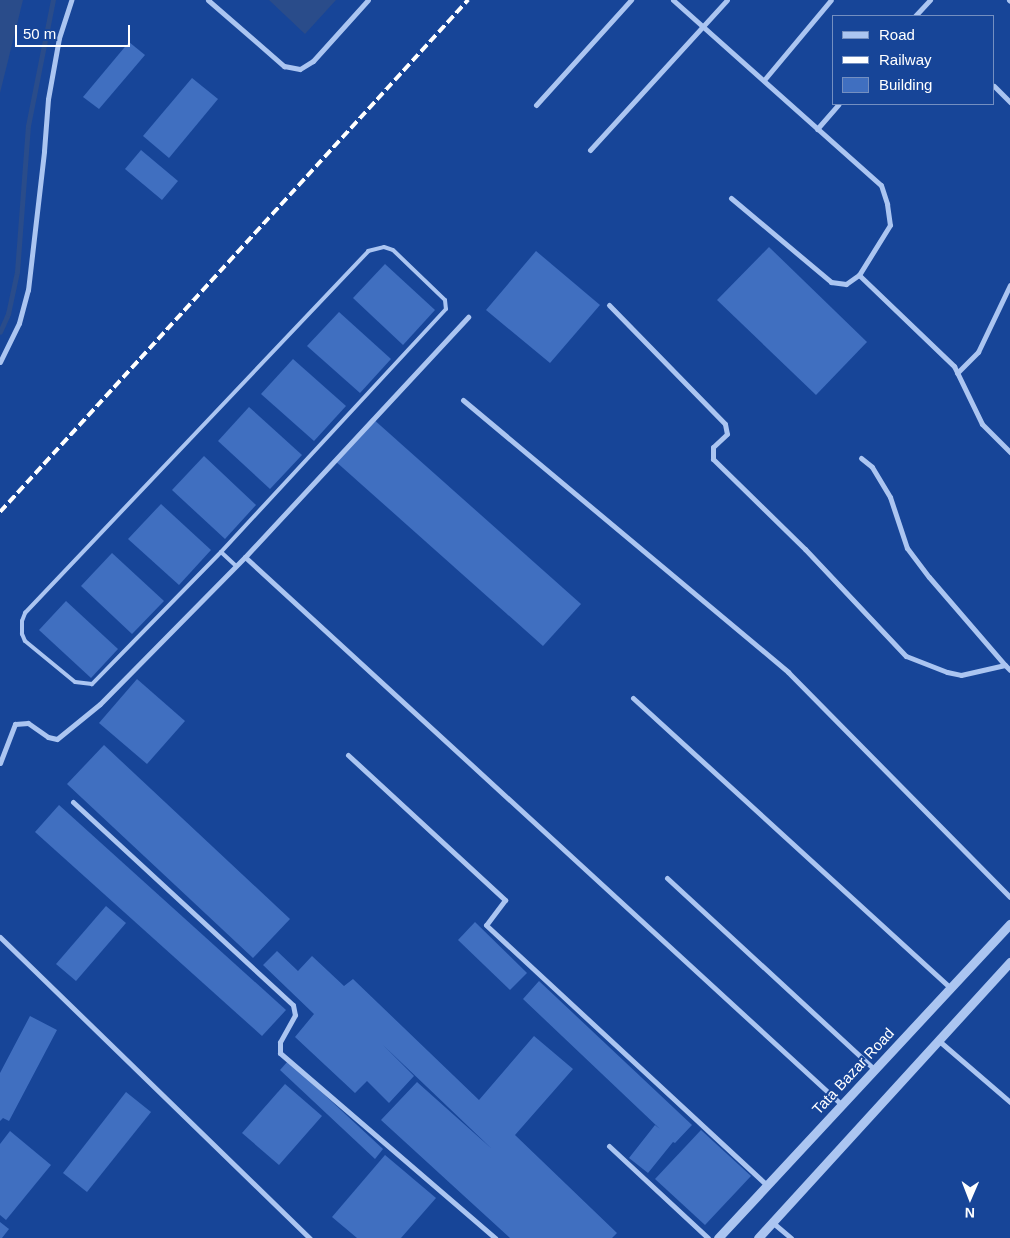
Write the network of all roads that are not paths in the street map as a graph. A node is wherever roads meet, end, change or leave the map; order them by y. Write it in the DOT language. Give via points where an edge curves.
graph roads {
  1 [pos="70,0"];
  2 [pos="208,0"];
  3 [pos="368,0"];
  4 [pos="631,0"];
  5 [pos="673,0"];
  6 [pos="727,0"];
  7 [pos="831,0"];
  8 [pos="930,0"];
  9 [pos="919,15"];
  10 [pos="703,27"];
  11 [pos="764,80"];
  12 [pos="995,87"];
  13 [pos="1010,102"];
  14 [pos="536,105"];
  15 [pos="838,105"];
  16 [pos="817,129"];
  17 [pos="590,150"];
  18 [pos="731,198"];
  19 [pos="859,275"];
  20 [pos="1010,285"];
  21 [pos="609,305"];
  22 [pos="468,318"];
  23 [pos="0,362"];
  24 [pos="957,373"];
  25 [pos="463,400"];
  26 [pos="1010,452"];
  27 [pos="861,458"];
  28 [pos="220,552"];
  29 [pos="246,557"];
  30 [pos="236,566"];
  31 [pos="1005,666"];
  32 [pos="1010,670"];
  33 [pos="633,698"];
  34 [pos="348,754"];
  35 [pos="0,763"];
  36 [pos="73,802"];
  37 [pos="667,878"];
  38 [pos="1010,897"];
  39 [pos="1010,924"];
  40 [pos="0,937"];
  41 [pos="1010,962"];
  42 [pos="949,987"];
  43 [pos="938,1040"];
  44 [pos="874,1069"];
  45 [pos="1010,1102"];
  46 [pos="842,1105"];
  47 [pos="609,1146"];
  48 [pos="766,1184"];
  49 [pos="772,1222"];
  50 [pos="310,1238"];
  51 [pos="495,1238"];
  52 [pos="708,1238"];
  53 [pos="718,1238"];
  54 [pos="758,1238"];
  55 [pos="791,1238"];
  1 -- 23 [label="street" via="48,99 28,290 19,323"];
  2 -- 3 [label="street" via="284,66 300,69 313,61"];
  4 -- 14 [label="street"];
  5 -- 10 [label="street"];
  6 -- 10 [label="street"];
  7 -- 11 [label="street"];
  8 -- 9 [label="street"];
  10 -- 11 [label="street"];
  10 -- 17 [label="street"];
  11 -- 16 [label="street"];
  12 -- 13 [label="street"];
  15 -- 16 [label="street"];
  16 -- 19 [label="street" via="881,185 888,204 890,225"];
  18 -- 19 [label="street" via="831,282 846,284"];
  19 -- 24 [label="street" via="954,366"];
  20 -- 24 [label="street" via="978,352"];
  21 -- 31 [label="street" via="725,424 727,434 713,447 713,459 906,656 961,676"];
  22 -- 29 [label="street"];
  24 -- 26 [label="street" via="982,424"];
  25 -- 38 [label="street" via="788,672"];
  27 -- 31 [label="street" via="872,467 890,497 907,548"];
  28 -- 28 [label="lane" via="446,309 445,300 392,250 384,247 368,251 25,613 22,622 25,641 75,682 92,684"];
  28 -- 30 [label="lane"];
  29 -- 30 [label="street"];
  29 -- 46 [label="street"];
  30 -- 35 [label="street" via="81,721 57,739 48,737 28,723 15,724"];
  31 -- 32 [label="street"];
  33 -- 42 [label="street"];
  34 -- 48 [label="street" via="505,900 486,925"];
  36 -- 51 [label="street" via="293,1005 295,1015 280,1042 280,1053"];
  37 -- 44 [label="street"];
  39 -- 42 [label="street, Tata Bazar Road"];
  40 -- 50 [label="street"];
  41 -- 43 [label="street"];
  42 -- 44 [label="street, Tata Bazar Road"];
  43 -- 45 [label="street"];
  43 -- 49 [label="street"];
  44 -- 46 [label="street, Tata Bazar Road"];
  46 -- 48 [label="street, Tata Bazar Road"];
  47 -- 52 [label="street"];
  48 -- 53 [label="street, Tata Bazar Road"];
  49 -- 54 [label="street"];
  49 -- 55 [label="street"];
}
